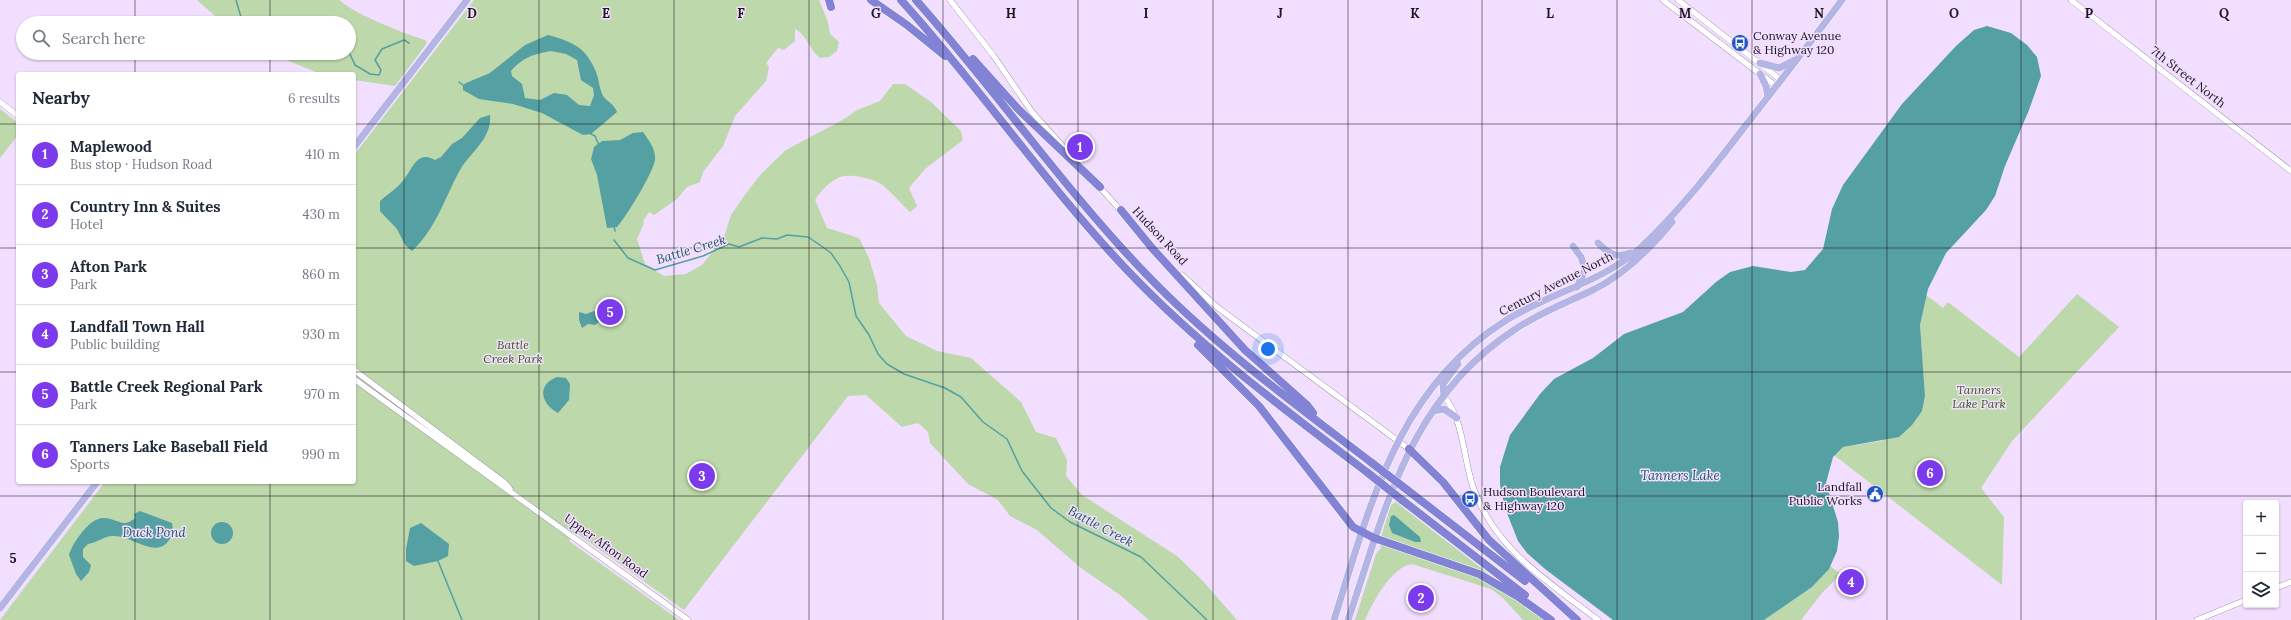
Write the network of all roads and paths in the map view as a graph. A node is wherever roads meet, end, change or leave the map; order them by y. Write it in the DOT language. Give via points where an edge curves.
graph roads {
  1 [pos="467,0"];
  2 [pos="871,0"];
  3 [pos="901,0"];
  4 [pos="916,0"];
  5 [pos="950,0"];
  6 [pos="1663,0"];
  7 [pos="1678,0"];
  8 [pos="1842,0"];
  9 [pos="2071,0"];
  10 [pos="927,12"];
  11 [pos="1798,58"];
  12 [pos="955,63"];
  13 [pos="1760,63"];
  14 [pos="1760,74"];
  15 [pos="1782,80"];
  16 [pos="1776,86"];
  17 [pos="1768,97"];
  18 [pos="0,102"];
  19 [pos="16,114"];
  20 [pos="356,144"];
  21 [pos="2291,171"];
  22 [pos="1100,187"];
  23 [pos="1685,202"];
  24 [pos="1121,210"];
  25 [pos="1598,243"];
  26 [pos="1572,246"];
  27 [pos="1639,248"];
  28 [pos="1577,287"];
  29 [pos="1183,324"];
  30 [pos="1477,341"];
  31 [pos="356,371"];
  32 [pos="356,380"];
  33 [pos="1444,396"];
  34 [pos="1433,411"];
  35 [pos="1457,418"];
  36 [pos="1321,424"];
  37 [pos="1398,441"];
  38 [pos="1409,449"];
  39 [pos="95,484"];
  40 [pos="511,491"];
  41 [pos="1361,532"];
  42 [pos="1374,538"];
  43 [pos="2291,582"];
  44 [pos="2279,587"];
  45 [pos="2243,601"];
  46 [pos="0,608"];
  47 [pos="688,620"];
  48 [pos="1334,620"];
  49 [pos="1348,620"];
  50 [pos="1551,620"];
  51 [pos="1557,620"];
  52 [pos="1577,620"];
  53 [pos="1598,620"];
  54 [pos="2197,620"];
  1 -- 20 [label="main road"];
  2 -- 12 [label="highway"];
  3 -- 12 [label="highway"];
  4 -- 10 [label="highway"];
  5 -- 22 [label="street, Hudson Road" via="993,55 1032,112"];
  6 -- 14 [label="street"];
  7 -- 13 [label="street"];
  8 -- 11 [label="main road, Century Avenue North"];
  9 -- 21 [label="street, 7th Street North"];
  10 -- 22 [label="highway" via="1015,105"];
  10 -- 36 [label="highway" via="1081,201 1146,274 1213,337"];
  11 -- 13 [label="main road" via="1779,68"];
  11 -- 15 [label="main road, Century Avenue North"];
  12 -- 29 [label="highway" via="1088,227 1128,271"];
  13 -- 15 [label="street"];
  14 -- 16 [label="street"];
  14 -- 17 [label="main road"];
  15 -- 16 [label="main road, Century Avenue North"];
  16 -- 17 [label="main road, Century Avenue North"];
  17 -- 23 [label="main road, Century Avenue North"];
  18 -- 19 [label="street"];
  22 -- 24 [label="street, Hudson Road"];
  23 -- 27 [label="main road, Century Avenue North"];
  23 -- 33 [label="main road, Century Avenue North" via="1680,212 1651,247 1636,261 1595,289 1550,309 1513,330 1480,356"];
  24 -- 36 [label="highway" via="1245,350 1307,405"];
  24 -- 37 [label="street, Hudson Road" via="1166,260 1217,307"];
  25 -- 27 [label="main road" via="1606,251 1617,256 1629,254"];
  26 -- 28 [label="main road" via="1581,258 1585,270"];
  27 -- 28 [label="main road, Century Avenue North" via="1622,264"];
  28 -- 30 [label="main road, Century Avenue North" via="1520,313"];
  29 -- 41 [label="highway" via="1196,343 1259,406 1346,520"];
  29 -- 51 [label="highway, bridge" via="1245,378"];
  30 -- 33 [label="main road" via="1443,384"];
  30 -- 37 [label="main road, Century Avenue North" via="1441,377"];
  31 -- 40 [label="street, Upper Afton Road" via="500,479"];
  32 -- 40 [label="street, Upper Afton Road"];
  33 -- 34 [label="main road, Century Avenue North"];
  33 -- 35 [label="street"];
  34 -- 35 [label="main road" via="1444,409"];
  34 -- 38 [label="main road, Century Avenue North"];
  35 -- 53 [label="street" via="1472,484 1496,533 1520,560"];
  36 -- 52 [label="highway, bridge"];
  37 -- 38 [label="street, Hudson Road"];
  37 -- 41 [label="main road, Century Avenue North" via="1381,476"];
  38 -- 42 [label="main road, Century Avenue North"];
  38 -- 52 [label="highway" via="1443,482 1489,540"];
  39 -- 46 [label="main road"];
  40 -- 47 [label="street, Upper Afton Road"];
  41 -- 42 [label="highway"];
  41 -- 48 [label="main road, Century Avenue North"];
  42 -- 49 [label="main road, Century Avenue North"];
  42 -- 50 [label="highway" via="1480,574"];
  43 -- 44 [label="street"];
  45 -- 54 [label="street"];
}
